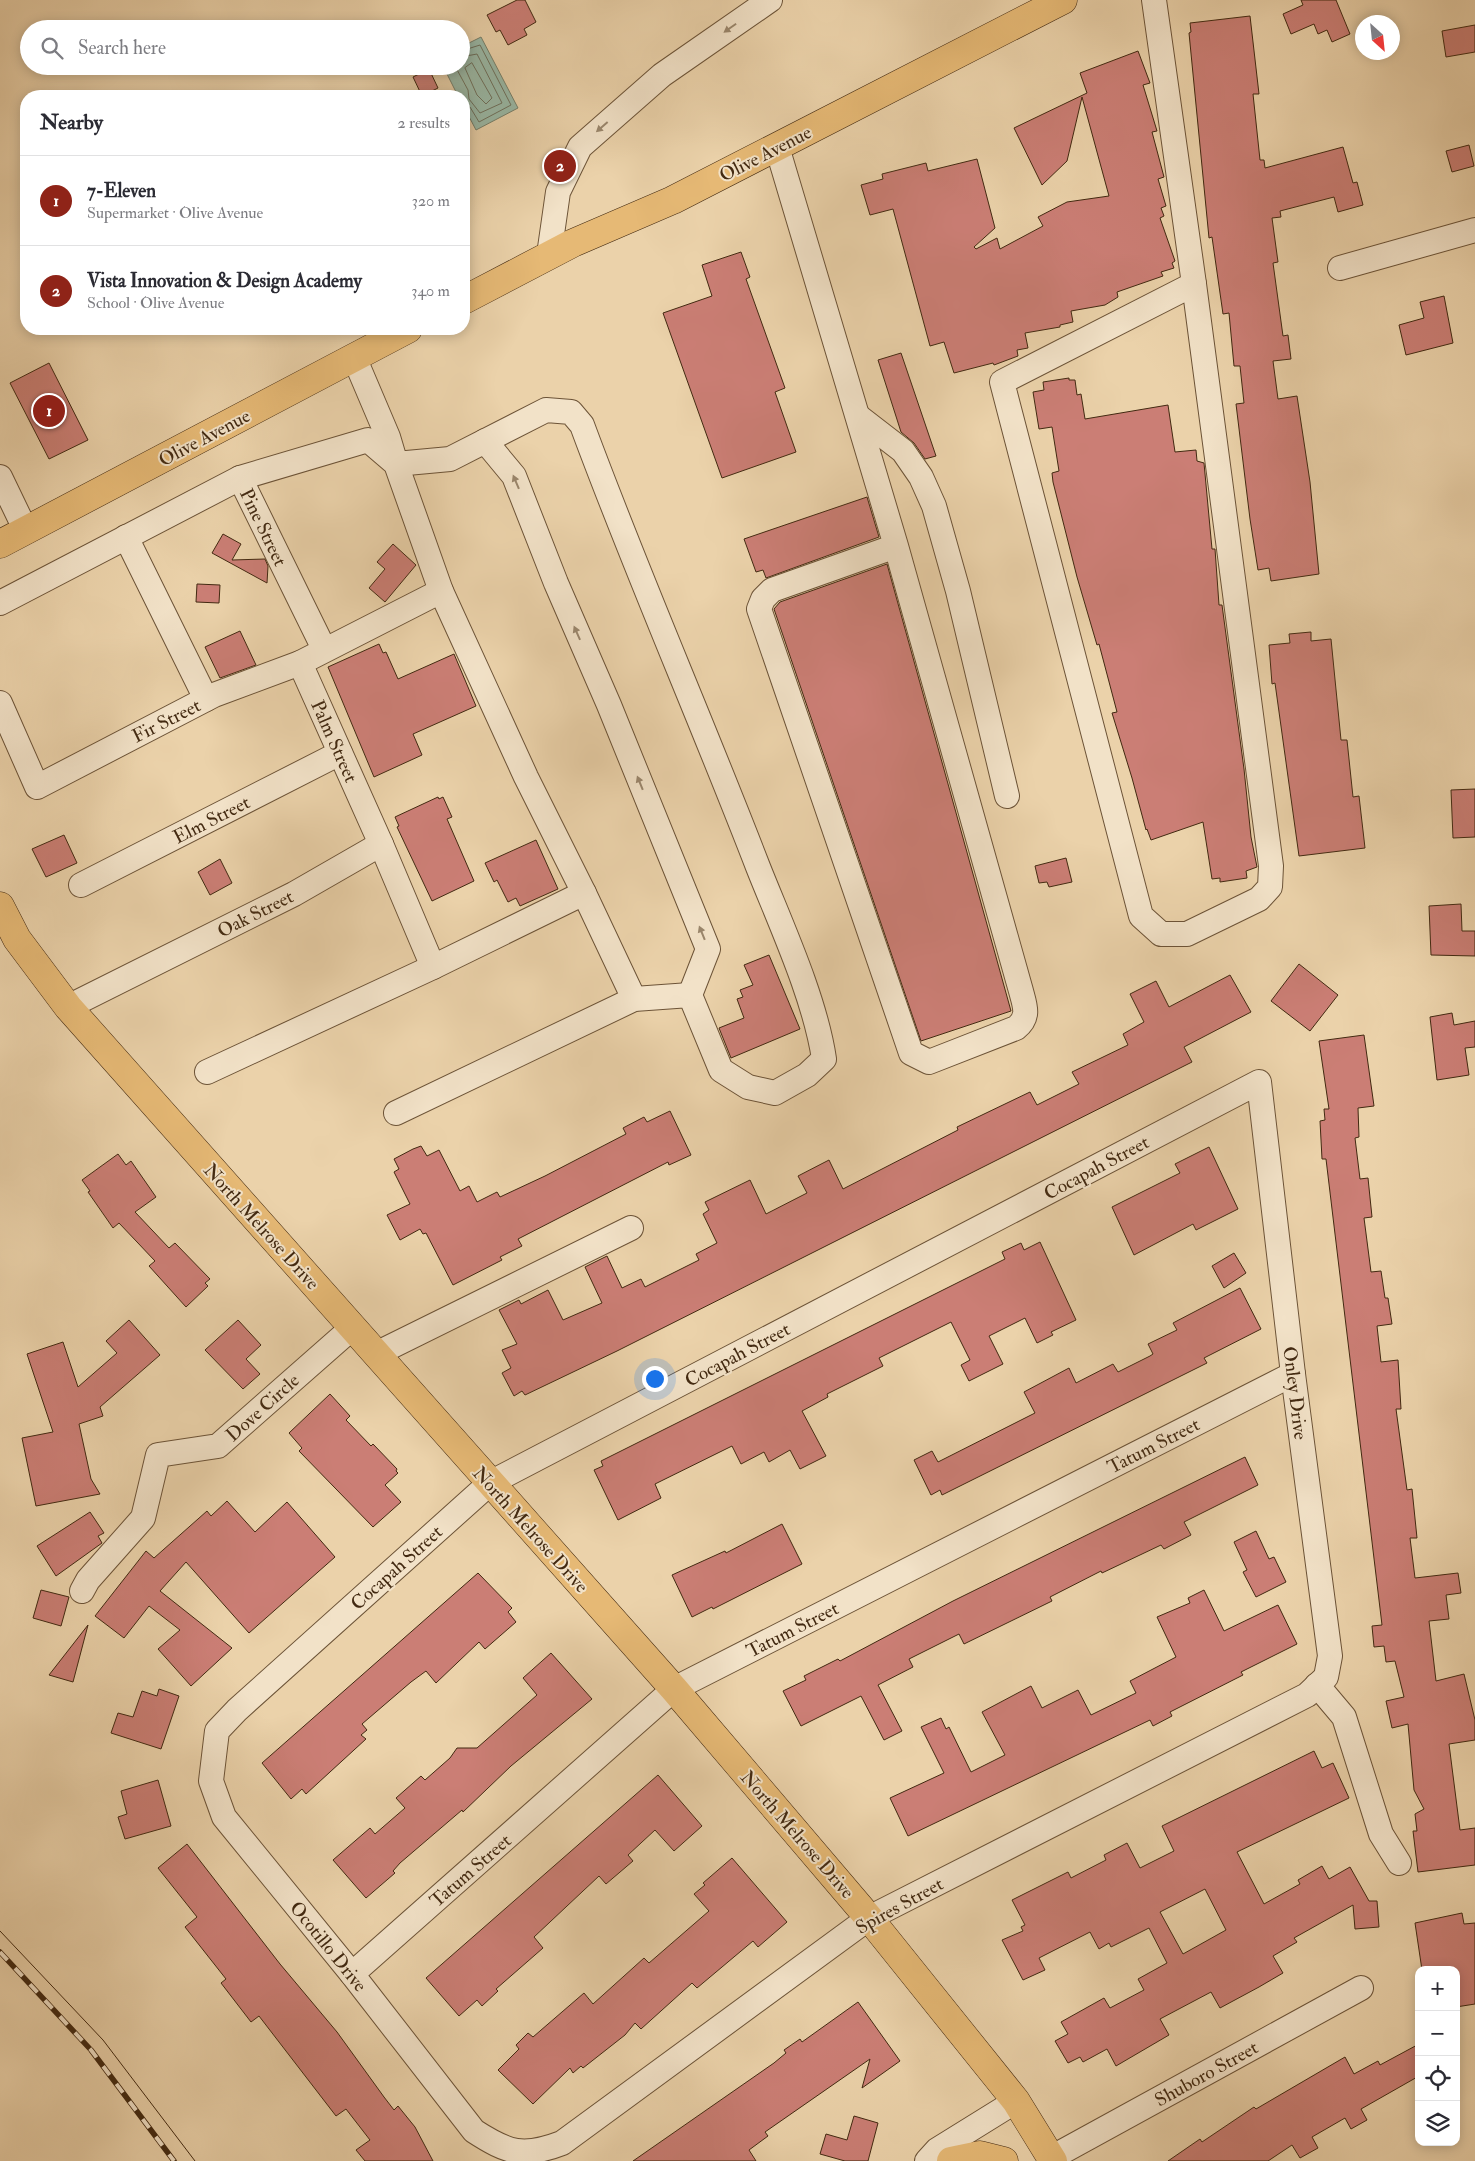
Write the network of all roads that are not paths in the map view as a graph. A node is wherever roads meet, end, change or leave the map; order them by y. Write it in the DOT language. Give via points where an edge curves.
graph roads {
  1 [pos="770,0"];
  2 [pos="1063,0"];
  3 [pos="1154,0"];
  4 [pos="777,147"];
  5 [pos="1475,230"];
  6 [pos="548,255"];
  7 [pos="1340,268"];
  8 [pos="1194,284"];
  9 [pos="470,297"];
  10 [pos="396,335"];
  11 [pos="354,357"];
  12 [pos="859,417"];
  13 [pos="485,441"];
  14 [pos="396,464"];
  15 [pos="0,477"];
  16 [pos="240,478"];
  17 [pos="26,531"];
  18 [pos="126,537"];
  19 [pos="0,544"];
  20 [pos="896,546"];
  21 [pos="441,591"];
  22 [pos="0,603"];
  23 [pos="324,649"];
  24 [pos="300,663"];
  25 [pos="206,699"];
  26 [pos="0,703"];
  27 [pos="340,753"];
  28 [pos="1007,796"];
  29 [pos="381,844"];
  30 [pos="81,885"];
  31 [pos="584,893"];
  32 [pos="0,906"];
  33 [pos="433,967"];
  34 [pos="690,994"];
  35 [pos="634,999"];
  36 [pos="68,1007"];
  37 [pos="207,1072"];
  38 [pos="1259,1082"];
  39 [pos="396,1112"];
  40 [pos="631,1228"];
  41 [pos="352,1328"];
  42 [pos="376,1354"];
  43 [pos="1293,1374"];
  44 [pos="490,1483"];
  45 [pos="82,1590"];
  46 [pos="674,1689"];
  47 [pos="1312,1690"];
  48 [pos="237,1710"];
  49 [pos="1399,1863"];
  50 [pos="869,1918"];
  51 [pos="352,1974"];
  52 [pos="1361,1988"];
  53 [pos="1016,2101"];
  54 [pos="517,2156"];
  55 [pos="1052,2160"];
  56 [pos="927,2161"];
  57 [pos="951,2161"];
  58 [pos="1004,2161"];
  1 -- 6 [label="street, one-way" via="662,75 580,147 558,192"];
  2 -- 4 [label="main road, Olive Avenue"];
  3 -- 8 [label="street"];
  4 -- 6 [label="main road, Olive Avenue" via="673,200"];
  4 -- 12 [label="street"];
  5 -- 7 [label="street"];
  6 -- 9 [label="main road, Olive Avenue"];
  8 -- 8 [label="street" via="1271,866 1270,887 1259,899 1187,934 1161,934 1141,916 1002,382"];
  10 -- 11 [label="main road, Olive Avenue"];
  11 -- 14 [label="street"];
  11 -- 17 [label="main road, Olive Avenue"];
  12 -- 20 [label="street"];
  12 -- 28 [label="street" via="903,452 921,477 934,506 958,591"];
  13 -- 14 [label="street" via="450,459"];
  34 -- 13 [label="street, one-way" via="708,949 514,476"];
  13 -- 34 [label="street" via="546,410 571,412 582,425 794,961 821,1035 824,1059 808,1075 775,1092 748,1087 721,1070"];
  14 -- 16 [label="street" via="368,440"];
  14 -- 21 [label="street"];
  15 -- 17 [label="street"];
  16 -- 18 [label="street, Pine Street"];
  16 -- 23 [label="street, Pine Street"];
  17 -- 19 [label="main road, Olive Avenue"];
  18 -- 22 [label="street, Pine Street"];
  18 -- 25 [label="street"];
  20 -- 20 [label="street" via="772,590 759,609 912,1054 929,1062 1016,1028 1023,1022 1026,1012"];
  21 -- 23 [label="street"];
  21 -- 31 [label="street" via="526,777"];
  23 -- 24 [label="street"];
  24 -- 25 [label="street, Fir Street"];
  24 -- 27 [label="street, Palm Street"];
  25 -- 26 [label="street, Fir Street" via="37,787"];
  27 -- 29 [label="street, Palm Street"];
  27 -- 30 [label="street, Elm Street"];
  29 -- 33 [label="street, Palm Street"];
  29 -- 36 [label="street, Oak Street" via="294,894"];
  31 -- 33 [label="street"];
  31 -- 35 [label="street"];
  32 -- 36 [label="main road, North Melrose Drive" via="18,939"];
  33 -- 37 [label="street"];
  34 -- 35 [label="street"];
  35 -- 39 [label="street"];
  36 -- 41 [label="main road, North Melrose Drive"];
  38 -- 43 [label="street, Onley Drive"];
  38 -- 44 [label="street, Cocapah Street"];
  40 -- 42 [label="street"];
  41 -- 42 [label="main road, North Melrose Drive"];
  41 -- 45 [label="street, Dove Circle" via="218,1446 158,1455 143,1518"];
  42 -- 44 [label="main road, North Melrose Drive"];
  43 -- 46 [label="street, Tatum Street"];
  43 -- 47 [label="street, Onley Drive" via="1330,1656 1326,1677"];
  44 -- 46 [label="main road, North Melrose Drive"];
  44 -- 48 [label="street, Cocapah Street"];
  46 -- 50 [label="main road, North Melrose Drive"];
  46 -- 51 [label="street, Tatum Street"];
  47 -- 49 [label="street" via="1344,1717 1381,1834"];
  47 -- 50 [label="street, Spires Street"];
  48 -- 51 [label="street, Ocotillo Drive" via="217,1731 211,1781 224,1817"];
  50 -- 53 [label="main road, North Melrose Drive"];
  50 -- 54 [label="street, Spires Street" via="562,2143"];
  51 -- 54 [label="street, Ocotillo Drive" via="474,2131"];
  52 -- 55 [label="street, Shuboro Street"];
  53 -- 55 [label="main road, North Melrose Drive"];
  53 -- 56 [label="street" via="937,2150"];
  57 -- 58 [label="main road" via="980,2155"];
}
